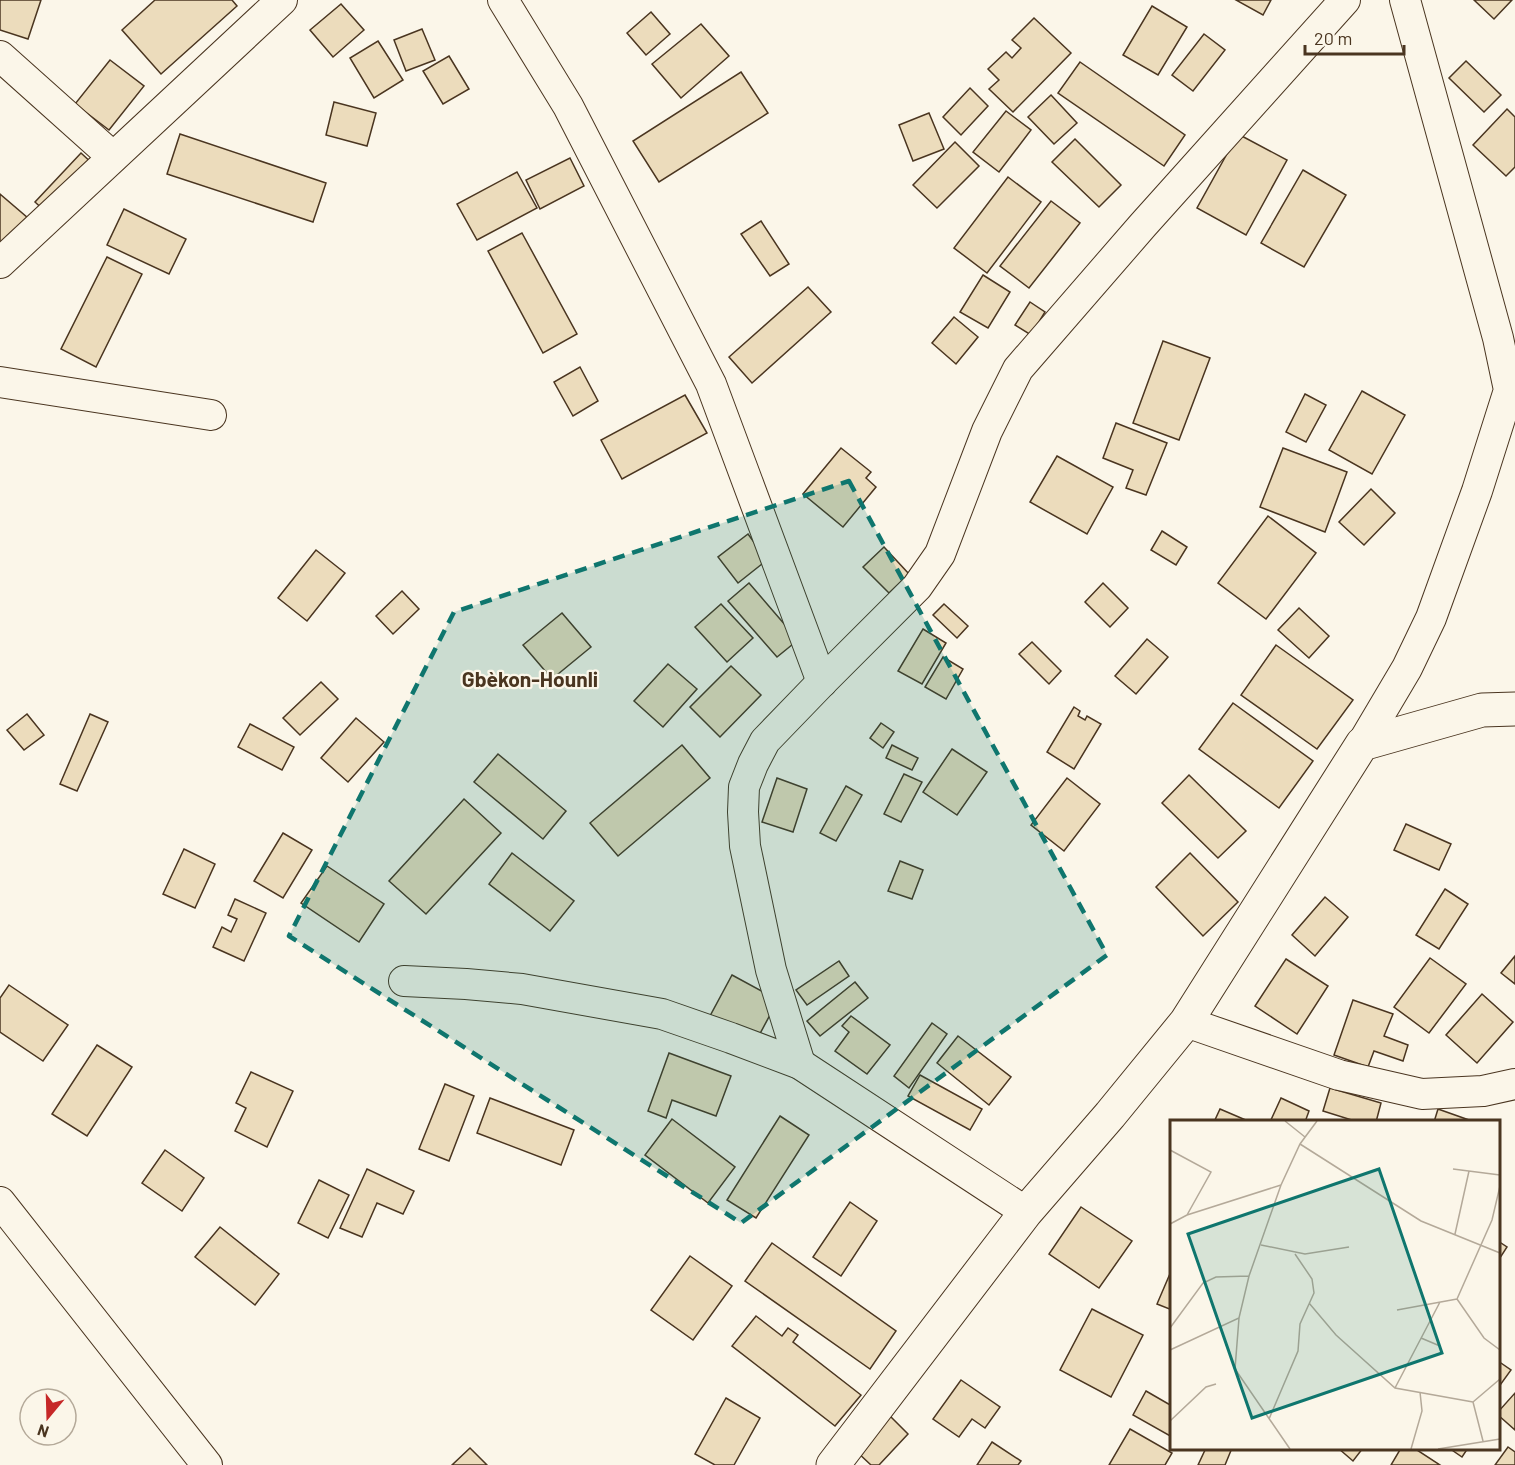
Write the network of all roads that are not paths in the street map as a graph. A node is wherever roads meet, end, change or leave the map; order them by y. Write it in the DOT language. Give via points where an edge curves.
graph roads {
  1 [pos="282,0"];
  2 [pos="503,0"];
  3 [pos="1345,0"];
  4 [pos="1405,0"];
  5 [pos="0,56"];
  6 [pos="113,157"];
  7 [pos="0,263"];
  8 [pos="0,382"];
  9 [pos="211,415"];
  10 [pos="822,682"];
  11 [pos="1515,709"];
  12 [pos="1362,744"];
  13 [pos="404,981"];
  14 [pos="1186,1022"];
  15 [pos="800,1064"];
  16 [pos="1515,1084"];
  17 [pos="0,1202"];
  18 [pos="1026,1212"];
  19 [pos="207,1465"];
  20 [pos="833,1465"];
  1 -- 6 [label="street"];
  2 -- 10 [label="street" via="568,106 711,384"];
  3 -- 10 [label="street" via="1018,369 987,431 940,554 917,587"];
  4 -- 12 [label="street" via="1509,390 1431,618"];
  5 -- 6 [label="street"];
  6 -- 7 [label="street"];
  8 -- 9 [label="street"];
  10 -- 15 [label="street" via="765,741 744,787 745,846 758,911 771,970"];
  11 -- 12 [label="street" via="1482,710"];
  12 -- 14 [label="street"];
  13 -- 15 [label="street" via="522,989 663,1014"];
  14 -- 16 [label="street" via="1339,1075 1422,1094 1483,1091"];
  14 -- 18 [label="street"];
  15 -- 18 [label="street"];
  17 -- 19 [label="street"];
  18 -- 20 [label="street"];
}
